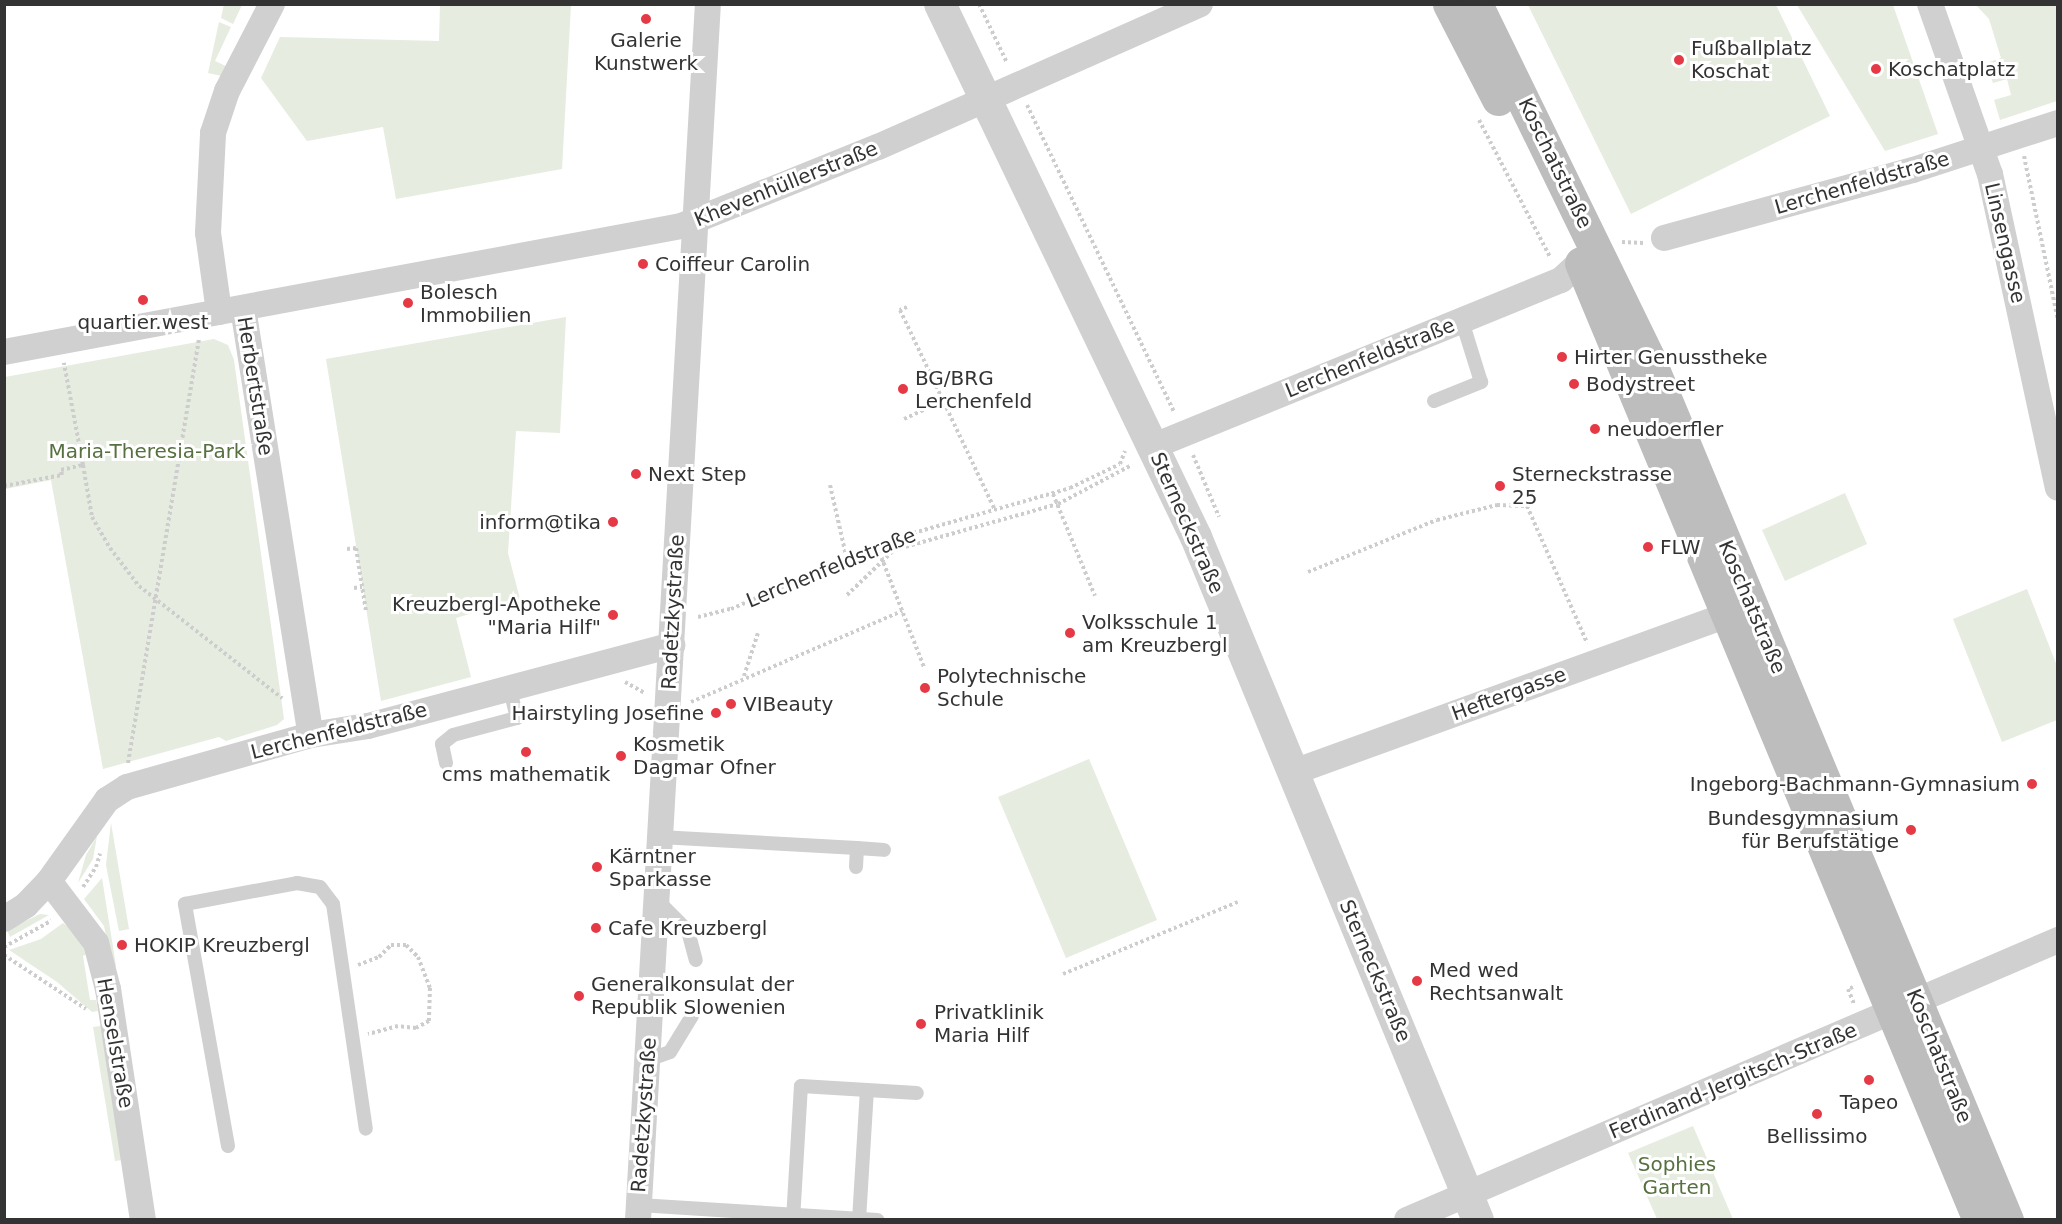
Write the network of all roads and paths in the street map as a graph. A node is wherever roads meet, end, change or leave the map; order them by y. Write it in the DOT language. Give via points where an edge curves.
graph roads {
  1 [pos="272,4"];
  2 [pos="708,4"];
  3 [pos="940,4"];
  4 [pos="979,4"];
  5 [pos="1200,4"];
  6 [pos="1449,4"];
  7 [pos="1476,4"];
  8 [pos="1930,4"];
  9 [pos="1017,85"];
  10 [pos="985,99"];
  11 [pos="1473,108"];
  12 [pos="2058,123"];
  13 [pos="2019,136"];
  14 [pos="1980,148"];
  15 [pos="696,222"];
  16 [pos="1664,238"];
  17 [pos="1565,269"];
  18 [pos="907,307"];
  19 [pos="231,310"];
  20 [pos="193,317"];
  21 [pos="2058,320"];
  22 [pos="1462,321"];
  23 [pos="60,342"];
  24 [pos="4,352"];
  25 [pos="943,400"];
  26 [pos="1434,400"];
  27 [pos="1174,413"];
  28 [pos="904,419"];
  29 [pos="1668,437"];
  30 [pos="1140,448"];
  31 [pos="83,465"];
  32 [pos="1126,469"];
  33 [pos="830,485"];
  34 [pos="4,486"];
  35 [pos="2058,488"];
  36 [pos="1053,494"];
  37 [pos="1058,504"];
  38 [pos="995,510"];
  39 [pos="877,546"];
  40 [pos="347,549"];
  41 [pos="882,559"];
  42 [pos="847,560"];
  43 [pos="1308,572"];
  44 [pos="362,587"];
  45 [pos="354,588"];
  46 [pos="847,595"];
  47 [pos="1095,596"];
  48 [pos="157,603"];
  49 [pos="366,611"];
  50 [pos="902,611"];
  51 [pos="1727,615"];
  52 [pos="698,617"];
  53 [pos="758,633"];
  54 [pos="672,645"];
  55 [pos="1595,663"];
  56 [pos="924,667"];
  57 [pos="743,677"];
  58 [pos="618,682"];
  59 [pos="509,687"];
  60 [pos="648,695"];
  61 [pos="691,702"];
  62 [pos="311,735"];
  63 [pos="446,763"];
  64 [pos="119,770"];
  65 [pos="1291,773"];
  66 [pos="660,837"];
  67 [pos="101,848"];
  68 [pos="857,848"];
  69 [pos="884,850"];
  70 [pos="856,867"];
  71 [pos="50,881"];
  72 [pos="657,900"];
  73 [pos="1238,902"];
  74 [pos="69,906"];
  75 [pos="4,919"];
  76 [pos="2058,940"];
  77 [pos="4,947"];
  78 [pos="4,955"];
  79 [pos="696,960"];
  80 [pos="341,970"];
  81 [pos="1063,974"];
  82 [pos="1904,1007"];
  83 [pos="88,1014"];
  84 [pos="692,1016"];
  85 [pos="353,1038"];
  86 [pos="648,1060"];
  87 [pos="867,1090"];
  88 [pos="917,1093"];
  89 [pos="366,1129"];
  90 [pos="228,1146"];
  91 [pos="1473,1207"];
  92 [pos="638,1212"];
  93 [pos="793,1217"];
  94 [pos="859,1219"];
  95 [pos="143,1220"];
  96 [pos="878,1220"];
  97 [pos="1407,1220"];
  98 [pos="1979,1220"];
  99 [pos="2007,1220"];
  1 -- 19 [label="street, Herbertstraße" via="227,91 213,133 208,233"];
  2 -- 15 [label="street, Radetzkystraße"];
  3 -- 10 [label="street, Sterneckstraße"];
  4 -- 9 [label="path"];
  5 -- 9 [label="street, Khevenhüllerstraße"];
  6 -- 17 [label="main road, Koschatstraße"];
  7 -- 29 [label="main road, Koschatstraße" via="1600,253"];
  8 -- 14 [label="street, Linsengasse"];
  9 -- 10 [label="street, Khevenhüllerstraße"];
  9 -- 27 [label="path"];
  10 -- 15 [label="street, Khevenhüllerstraße"];
  10 -- 30 [label="street, Sterneckstraße"];
  11 -- 17 [label="path"];
  12 -- 13 [label="street, Lerchenfeldstraße"];
  13 -- 14 [label="street, Lerchenfeldstraße"];
  13 -- 21 [label="path"];
  14 -- 16 [label="street, Lerchenfeldstraße"];
  14 -- 35 [label="street, Linsengasse" via="1992,185"];
  15 -- 19 [label="street, Khevenhüllerstraße"];
  15 -- 54 [label="street, Radetzkystraße"];
  17 -- 22 [label="street, Lerchenfeldstraße"];
  17 -- 29 [label="main road, Koschatstraße"];
  18 -- 25 [label="path" via="900,310"];
  19 -- 20 [label="street, Khevenhüllerstraße"];
  19 -- 62 [label="street, Herbertstraße"];
  20 -- 23 [label="street, Khevenhüllerstraße"];
  20 -- 48 [label="path" via="199,340"];
  22 -- 26 [label="lane" via="1481,382"];
  22 -- 30 [label="street, Lerchenfeldstraße"];
  23 -- 24 [label="street, Khevenhüllerstraße"];
  23 -- 31 [label="path"];
  25 -- 28 [label="path"];
  25 -- 38 [label="path"];
  29 -- 51 [label="main road, Koschatstraße"];
  29 -- 82 [label="main road, Koschatstraße"];
  30 -- 36 [label="path, Lerchenfeldstraße" via="1120,464"];
  30 -- 65 [label="street, Sterneckstraße" via="1196,537"];
  31 -- 34 [label="path" via="61,470 62,475"];
  31 -- 48 [label="path" via="92,517 110,548"];
  32 -- 37 [label="path, Lerchenfeldstraße"];
  33 -- 42 [label="path"];
  36 -- 37 [label="path"];
  36 -- 38 [label="path, Lerchenfeldstraße"];
  37 -- 41 [label="path, Lerchenfeldstraße" via="912,543"];
  37 -- 47 [label="path"];
  38 -- 39 [label="path, Lerchenfeldstraße"];
  39 -- 41 [label="path"];
  39 -- 42 [label="path, Lerchenfeldstraße"];
  40 -- 44 [label="path" via="356,548"];
  41 -- 46 [label="path, Lerchenfeldstraße"];
  41 -- 50 [label="path"];
  42 -- 52 [label="path, Lerchenfeldstraße" via="731,609"];
  43 -- 55 [label="path" via="1437,520 1497,505 1527,506"];
  44 -- 45 [label="path"];
  44 -- 49 [label="path"];
  48 -- 62 [label="path" via="290,704"];
  48 -- 64 [label="path" via="128,766"];
  50 -- 56 [label="path"];
  50 -- 57 [label="path"];
  51 -- 55 [label="street, Heftergasse"];
  51 -- 82 [label="main road, Koschatstraße"];
  53 -- 57 [label="path"];
  54 -- 59 [label="street, Lerchenfeldstraße"];
  54 -- 66 [label="street, Radetzkystraße"];
  55 -- 65 [label="street, Heftergasse"];
  57 -- 61 [label="path"];
  58 -- 60 [label="path"];
  59 -- 62 [label="street, Lerchenfeldstraße" via="368,726"];
  59 -- 63 [label="lane" via="517,718 453,735 442,744"];
  62 -- 71 [label="street, Lerchenfeldstraße" via="127,787 107,800"];
  65 -- 91 [label="street, Sterneckstraße"];
  66 -- 68 [label="lane"];
  66 -- 72 [label="street, Radetzkystraße"];
  67 -- 74 [label="path" via="96,867"];
  68 -- 69 [label="lane"];
  68 -- 70 [label="lane"];
  71 -- 74 [label="street, Henselstraße"];
  71 -- 75 [label="street, Lerchenfeldstraße" via="26,905"];
  72 -- 79 [label="lane" via="688,931"];
  72 -- 86 [label="street, Radetzkystraße"];
  73 -- 81 [label="path"];
  74 -- 77 [label="path" via="40,930"];
  74 -- 95 [label="street, Henselstraße" via="96,943 108,989"];
  76 -- 82 [label="street, Ferdinand-Jergitsch-Straße"];
  78 -- 83 [label="path" via="84,1005"];
  80 -- 85 [label="lane"];
  80 -- 85 [label="path" via="379,957 391,945 406,945 418,957 430,988 429,1022 416,1028 398,1026"];
  80 -- 90 [label="lane" via="333,904 320,887 297,883 185,904"];
  82 -- 91 [label="street, Ferdinand-Jergitsch-Straße"];
  82 -- 98 [label="main road, Koschatstraße"];
  82 -- 99 [label="main road, Koschatstraße"];
  84 -- 86 [label="lane" via="670,1052"];
  85 -- 89 [label="lane"];
  86 -- 92 [label="street, Radetzkystraße"];
  87 -- 88 [label="lane"];
  87 -- 93 [label="lane" via="801,1086"];
  87 -- 94 [label="lane"];
  91 -- 97 [label="street, Ferdinand-Jergitsch-Straße"];
  92 -- 93 [label="lane"];
  93 -- 94 [label="lane"];
  94 -- 96 [label="lane"];
}
